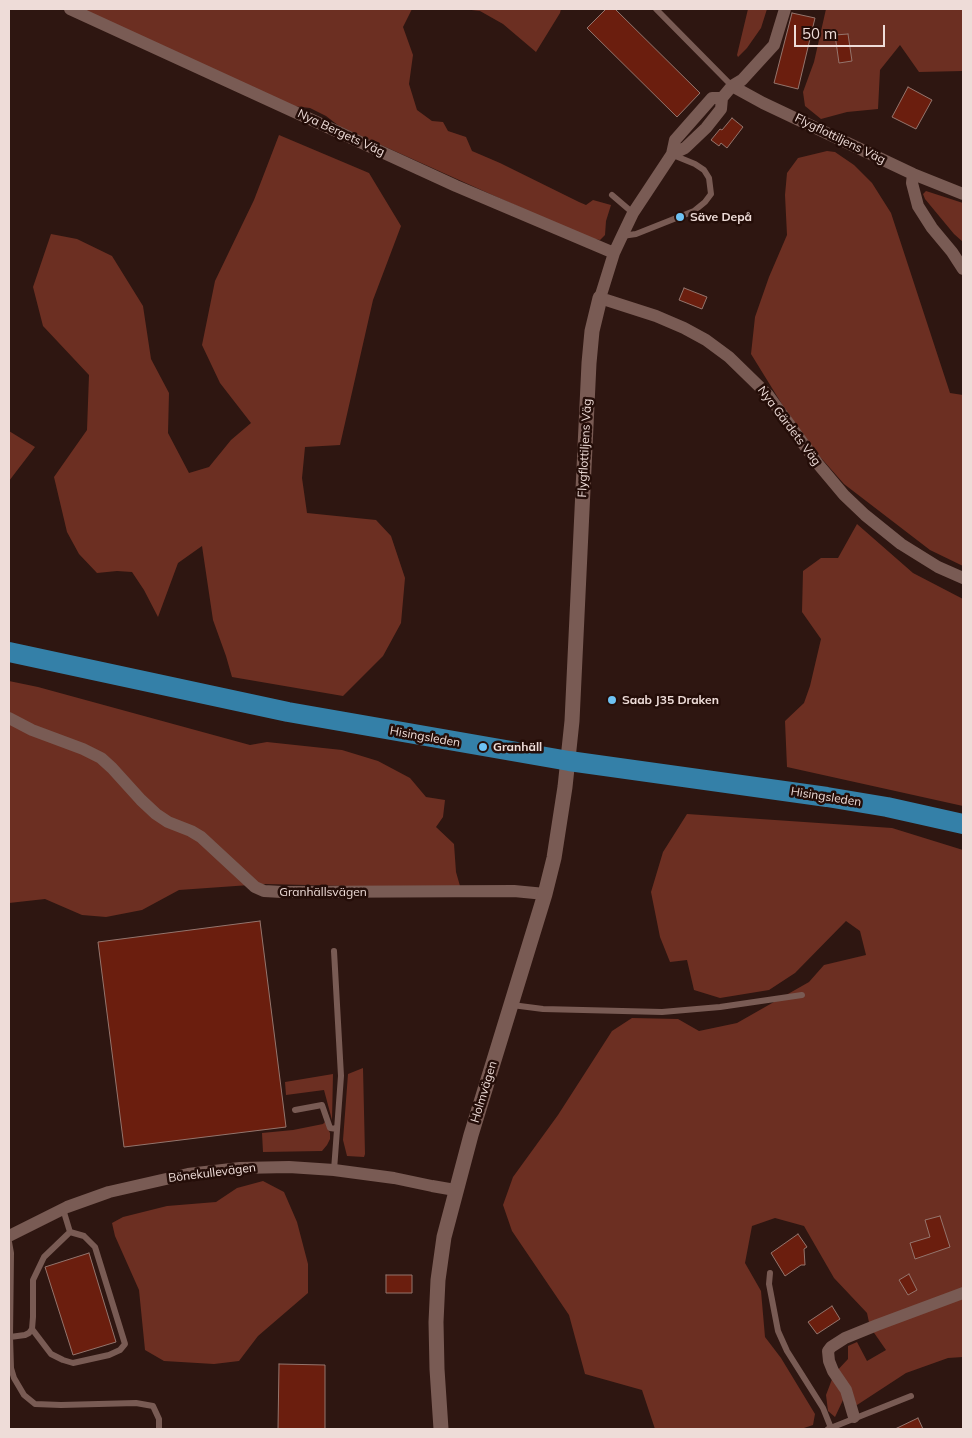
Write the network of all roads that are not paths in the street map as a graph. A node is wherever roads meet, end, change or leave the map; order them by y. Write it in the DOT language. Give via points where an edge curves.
graph roads {
  1 [pos="70,9"];
  2 [pos="656,9"];
  3 [pos="786,9"];
  4 [pos="732,86"];
  5 [pos="672,154"];
  6 [pos="913,174"];
  7 [pos="963,194"];
  8 [pos="612,195"];
  9 [pos="633,213"];
  10 [pos="622,236"];
  11 [pos="614,253"];
  12 [pos="963,269"];
  13 [pos="600,298"];
  14 [pos="963,578"];
  15 [pos="9,652"];
  16 [pos="9,718"];
  17 [pos="569,761"];
  18 [pos="963,824"];
  19 [pos="545,894"];
  20 [pos="334,951"];
  21 [pos="802,995"];
  22 [pos="510,1004"];
  23 [pos="295,1110"];
  24 [pos="337,1129"];
  25 [pos="334,1170"];
  26 [pos="455,1190"];
  27 [pos="63,1209"];
  28 [pos="70,1232"];
  29 [pos="9,1236"];
  30 [pos="9,1242"];
  31 [pos="770,1273"];
  32 [pos="963,1293"];
  33 [pos="32,1329"];
  34 [pos="10,1337"];
  35 [pos="911,1396"];
  36 [pos="854,1417"];
  37 [pos="829,1428"];
  38 [pos="159,1429"];
  39 [pos="441,1429"];
  1 -- 11 [label="street, Nya Bergets Väg" via="456,186"];
  2 -- 4 [label="lane"];
  3 -- 4 [label="street" via="774,45 742,80"];
  4 -- 5 [label="street, Flygflottiljens Väg" via="722,98 712,98 675,140"];
  4 -- 6 [label="street, Flygflottiljens Väg"];
  5 -- 9 [label="street, Flygflottiljens Väg"];
  5 -- 10 [label="lane" via="704,170 709,178 711,194 694,211 636,234"];
  6 -- 7 [label="street, Flygflottiljens Väg"];
  6 -- 12 [label="street" via="918,206"];
  8 -- 9 [label="lane"];
  9 -- 10 [label="street, Flygflottiljens Väg"];
  10 -- 11 [label="street, Flygflottiljens Väg"];
  11 -- 13 [label="street, Flygflottiljens Väg"];
  13 -- 14 [label="street, Nya Gärdets Väg" via="684,328 729,356 768,395 818,464 865,515 902,544 938,567"];
  13 -- 17 [label="street, Flygflottiljens Väg" via="589,363"];
  15 -- 17 [label="highway, Hisingsleden" via="288,712"];
  16 -- 19 [label="street, Granhällsvägen" via="100,758 156,814 201,838 248,882 264,890 514,891"];
  17 -- 18 [label="highway, Hisingsleden" via="828,797"];
  17 -- 19 [label="street, Holmvägen"];
  19 -- 22 [label="street, Holmvägen"];
  20 -- 24 [label="lane" via="341,1076"];
  21 -- 22 [label="lane" via="720,1008 662,1012 544,1009"];
  22 -- 26 [label="street, Holmvägen"];
  23 -- 24 [label="lane" via="322,1106 330,1128"];
  24 -- 25 [label="lane"];
  25 -- 26 [label="street, Bönekullevägen"];
  25 -- 27 [label="street, Bönekullevägen" via="240,1168 188,1174 132,1186"];
  26 -- 39 [label="street, Holmvägen" via="444,1237 436,1322"];
  27 -- 28 [label="lane"];
  27 -- 29 [label="street, Bönekullevägen"];
  28 -- 33 [label="lane" via="44,1256 33,1280"];
  28 -- 33 [label="lane" via="84,1236 95,1247 125,1344 109,1355 73,1362 51,1354"];
  30 -- 34 [label="lane"];
  31 -- 37 [label="lane" via="778,1331 823,1408"];
  32 -- 36 [label="street" via="831,1346 829,1361 846,1390"];
  33 -- 34 [label="lane" via="25,1335"];
  34 -- 38 [label="lane" via="14,1378 24,1395 35,1404 136,1403 152,1406 160,1419"];
  35 -- 36 [label="lane"];
  36 -- 37 [label="lane"];
}
